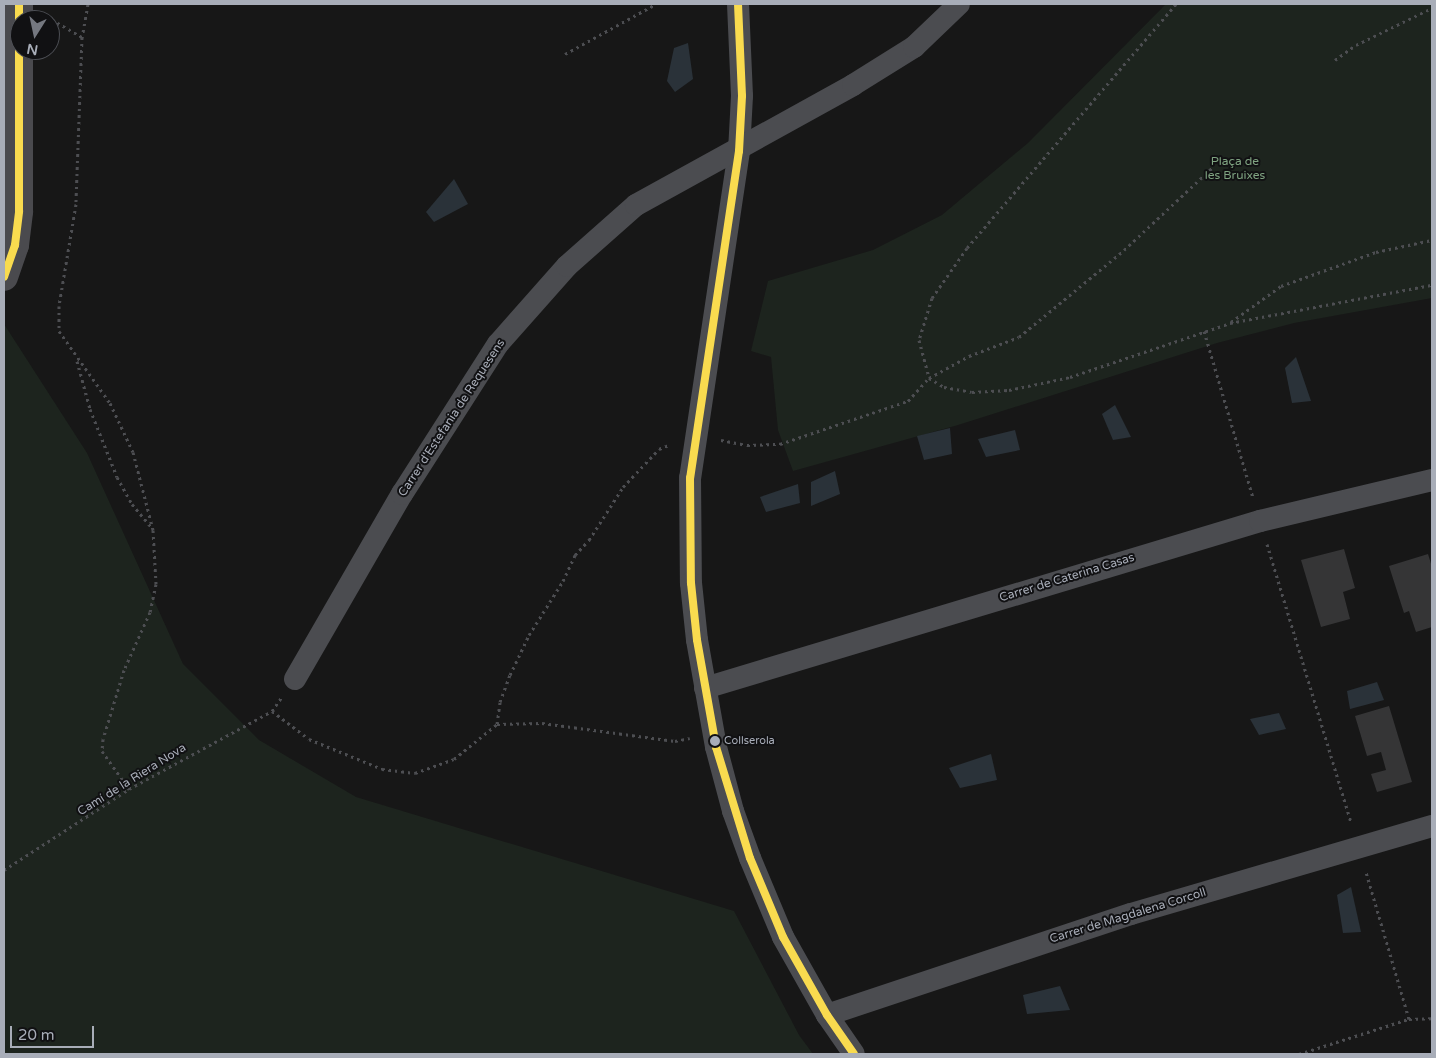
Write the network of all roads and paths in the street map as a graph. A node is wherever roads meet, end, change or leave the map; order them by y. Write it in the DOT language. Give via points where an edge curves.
graph roads {
  1 [pos="88,4"];
  2 [pos="656,4"];
  3 [pos="738,4"];
  4 [pos="959,4"];
  5 [pos="1176,4"];
  6 [pos="31,8"];
  7 [pos="1432,8"];
  8 [pos="82,37"];
  9 [pos="565,54"];
  10 [pos="1335,60"];
  11 [pos="739,151"];
  12 [pos="1212,168"];
  13 [pos="1432,240"];
  14 [pos="4,277"];
  15 [pos="1432,285"];
  16 [pos="1230,323"];
  17 [pos="1204,331"];
  18 [pos="76,358"];
  19 [pos="930,378"];
  20 [pos="694,435"];
  21 [pos="1432,480"];
  22 [pos="1260,521"];
  23 [pos="153,530"];
  24 [pos="295,679"];
  25 [pos="705,688"];
  26 [pos="497,724"];
  27 [pos="713,732"];
  28 [pos="129,789"];
  29 [pos="1432,826"];
  30 [pos="1358,846"];
  31 [pos="4,870"];
  32 [pos="826,1015"];
  33 [pos="1432,1018"];
  34 [pos="1409,1020"];
  35 [pos="854,1054"];
  36 [pos="1299,1054"];
  1 -- 8 [label="path"];
  2 -- 9 [label="path"];
  3 -- 11 [label="street" via="742,96"];
  4 -- 11 [label="street, Carrer d'Estefania de Requesens" via="914,47"];
  5 -- 19 [label="path" via="967,248 932,298 919,340"];
  6 -- 8 [label="path"];
  6 -- 14 [label="main road" via="19,211 15,245"];
  7 -- 10 [label="path" via="1356,45"];
  8 -- 18 [label="path" via="76,204 59,306 59,332"];
  11 -- 20 [label="street"];
  11 -- 24 [label="street, Carrer d'Estefania de Requesens" via="693,172 636,205 567,266 498,344 402,494"];
  12 -- 19 [label="path" via="1124,250 1018,337 969,356"];
  13 -- 16 [label="path" via="1376,252 1281,286"];
  15 -- 16 [label="path"];
  16 -- 17 [label="path"];
  17 -- 19 [label="path" via="1070,376 1009,390 972,392 944,387"];
  17 -- 22 [label="path"];
  18 -- 23 [label="path" via="90,409 117,477 132,504"];
  18 -- 23 [label="path" via="110,403 133,452"];
  19 -- 20 [label="path" via="908,401 780,444 747,445"];
  20 -- 25 [label="street" via="690,478 691,583"];
  20 -- 26 [label="path" via="658,449 622,487 589,540 575,555 514,667 500,702"];
  21 -- 22 [label="street, Carrer de Caterina Casas"];
  22 -- 25 [label="street, Carrer de Caterina Casas"];
  22 -- 30 [label="path"];
  23 -- 28 [label="path" via="156,584 150,612 114,698 102,751"];
  25 -- 27 [label="street"];
  26 -- 27 [label="path" via="542,723 675,741"];
  26 -- 28 [label="path, Camí de la Riera Nova" via="454,760 416,773 399,773 357,761 341,749 309,738 272,711"];
  27 -- 32 [label="street" via="733,811 750,858 783,937"];
  28 -- 31 [label="path, Camí de la Riera Nova"];
  29 -- 30 [label="street, Carrer de Magdalena Corcoll"];
  30 -- 32 [label="street, Carrer de Magdalena Corcoll" via="1122,917"];
  30 -- 34 [label="path"];
  32 -- 35 [label="street"];
  33 -- 34 [label="path"];
  34 -- 36 [label="path"];
}
